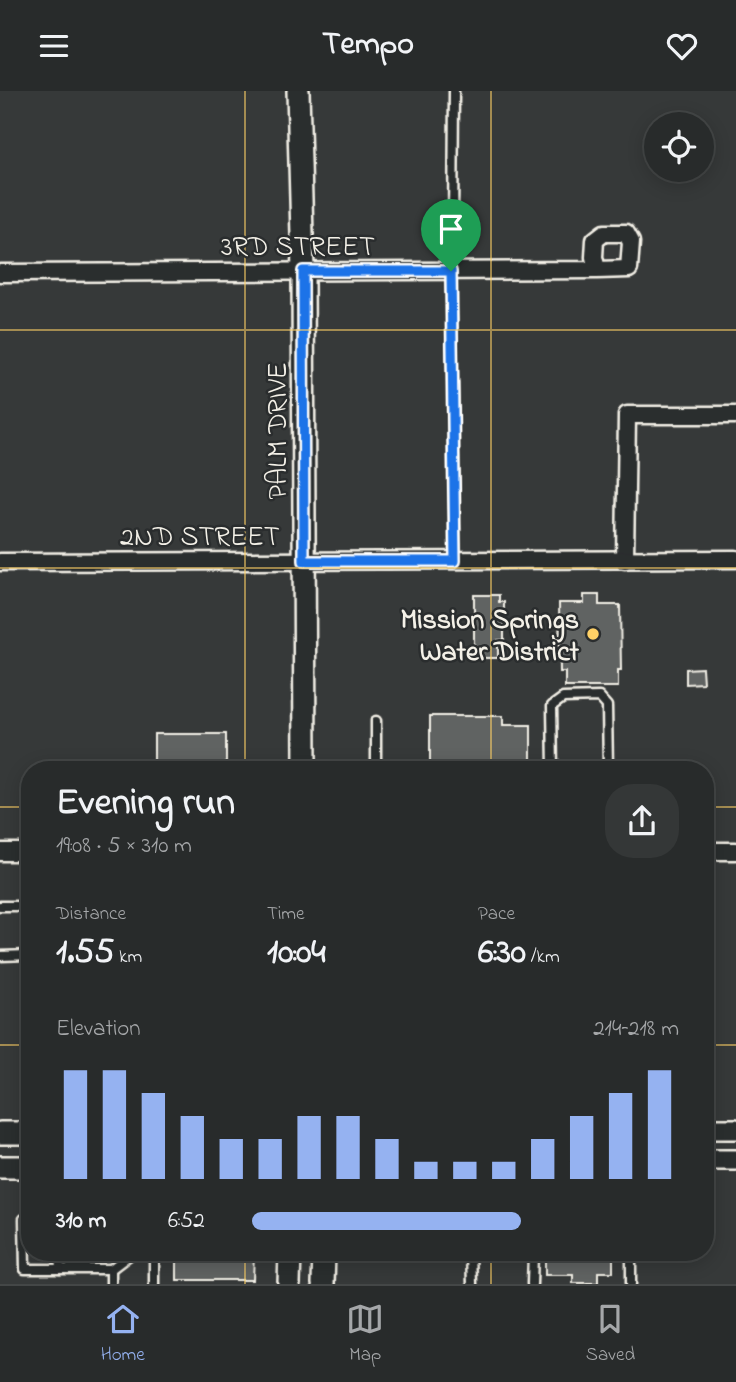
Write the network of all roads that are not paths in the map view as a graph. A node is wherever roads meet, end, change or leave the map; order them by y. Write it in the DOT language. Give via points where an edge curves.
graph roads {
  1 [pos="299,91"];
  2 [pos="454,91"];
  3 [pos="597,270"];
  4 [pos="303,271"];
  5 [pos="451,271"];
  6 [pos="0,273"];
  7 [pos="736,415"];
  8 [pos="625,559"];
  9 [pos="736,559"];
  10 [pos="304,561"];
  11 [pos="455,561"];
  12 [pos="0,562"];
  13 [pos="376,721"];
  14 [pos="305,761"];
  15 [pos="376,761"];
  16 [pos="553,761"];
  17 [pos="608,761"];
  18 [pos="714,851"];
  19 [pos="736,851"];
  20 [pos="0,852"];
  21 [pos="21,852"];
  22 [pos="0,906"];
  23 [pos="21,906"];
  24 [pos="21,955"];
  25 [pos="0,956"];
  26 [pos="714,1129"];
  27 [pos="736,1129"];
  28 [pos="0,1133"];
  29 [pos="21,1133"];
  30 [pos="714,1160"];
  31 [pos="736,1160"];
  32 [pos="0,1167"];
  33 [pos="21,1167"];
  34 [pos="25,1261"];
  35 [pos="60,1261"];
  36 [pos="122,1261"];
  37 [pos="154,1261"];
  38 [pos="290,1261"];
  39 [pos="324,1261"];
  40 [pos="471,1261"];
  41 [pos="533,1261"];
  42 [pos="631,1261"];
  43 [pos="60,1269"];
  44 [pos="111,1269"];
  45 [pos="111,1284"];
  46 [pos="154,1284"];
  47 [pos="289,1284"];
  48 [pos="323,1284"];
  49 [pos="471,1284"];
  50 [pos="532,1284"];
  51 [pos="631,1284"];
  1 -- 4 [label="main road, PALM DRIVE"];
  2 -- 5 [label="lane"];
  3 -- 5 [label="street, 3RD STREET"];
  4 -- 5 [label="street, 3RD STREET"];
  4 -- 6 [label="street, 3RD STREET"];
  4 -- 10 [label="main road, PALM DRIVE"];
  5 -- 11 [label="lane"];
  7 -- 8 [label="street" via="627,415"];
  8 -- 9 [label="street, 2ND STREET"];
  8 -- 11 [label="street, 2ND STREET"];
  10 -- 11 [label="street, 2ND STREET"];
  10 -- 12 [label="street, 2ND STREET"];
  10 -- 14 [label="main road, PALM DRIVE"];
  13 -- 15 [label="lane"];
  16 -- 17 [label="lane" via="552,706 563,698 599,697 607,706"];
  18 -- 19 [label="street"];
  20 -- 21 [label="street"];
  22 -- 23 [label="lane"];
  24 -- 25 [label="lane"];
  26 -- 27 [label="street"];
  28 -- 29 [label="main road"];
  30 -- 31 [label="street"];
  32 -- 33 [label="main road"];
  34 -- 43 [label="lane" via="25,1269"];
  35 -- 43 [label="lane"];
  36 -- 44 [label="lane"];
  37 -- 46 [label="lane"];
  38 -- 47 [label="main road"];
  39 -- 48 [label="main road"];
  40 -- 49 [label="lane"];
  41 -- 50 [label="lane"];
  42 -- 51 [label="lane"];
  43 -- 44 [label="lane"];
  44 -- 45 [label="lane"];
}
